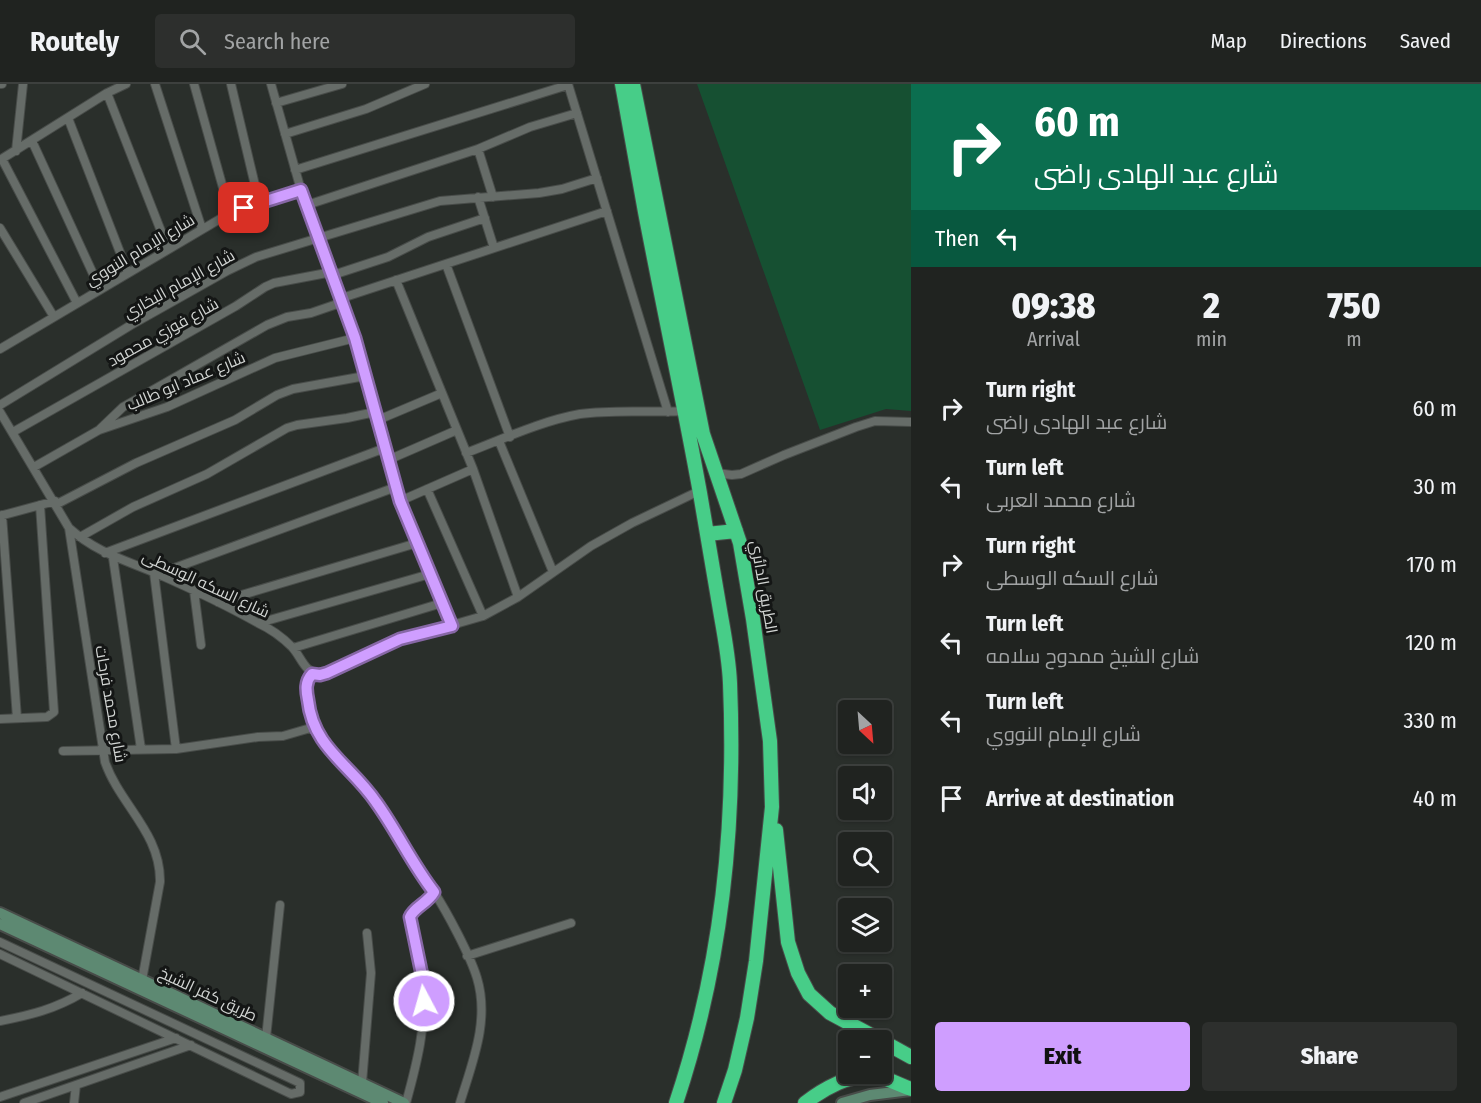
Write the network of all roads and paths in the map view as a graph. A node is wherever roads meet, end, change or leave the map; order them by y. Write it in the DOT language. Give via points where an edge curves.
graph roads {
  1 [pos="23,84"];
  2 [pos="126,84"];
  3 [pos="155,84"];
  4 [pos="194,84"];
  5 [pos="231,84"];
  6 [pos="271,84"];
  7 [pos="342,84"];
  8 [pos="425,84"];
  9 [pos="622,84"];
  10 [pos="633,84"];
  11 [pos="568,85"];
  12 [pos="107,93"];
  13 [pos="276,103"];
  14 [pos="577,113"];
  15 [pos="68,118"];
  16 [pos="285,134"];
  17 [pos="32,141"];
  18 [pos="478,148"];
  19 [pos="16,151"];
  20 [pos="1,160"];
  21 [pos="295,170"];
  22 [pos="597,178"];
  23 [pos="301,190"];
  24 [pos="478,197"];
  25 [pos="493,197"];
  26 [pos="259,202"];
  27 [pos="307,205"];
  28 [pos="607,211"];
  29 [pos="230,213"];
  30 [pos="485,218"];
  31 [pos="0,228"];
  32 [pos="202,229"];
  33 [pos="319,239"];
  34 [pos="494,248"];
  35 [pos="168,249"];
  36 [pos="446,264"];
  37 [pos="128,273"];
  38 [pos="332,274"];
  39 [pos="396,280"];
  40 [pos="100,289"];
  41 [pos="342,300"];
  42 [pos="77,303"];
  43 [pos="54,317"];
  44 [pos="355,338"];
  45 [pos="1,345"];
  46 [pos="681,358"];
  47 [pos="365,376"];
  48 [pos="442,393"];
  49 [pos="0,405"];
  50 [pos="686,411"];
  51 [pos="0,412"];
  52 [pos="668,412"];
  53 [pos="376,416"];
  54 [pos="911,422"];
  55 [pos="99,430"];
  56 [pos="457,430"];
  57 [pos="13,432"];
  58 [pos="510,436"];
  59 [pos="499,441"];
  60 [pos="385,448"];
  61 [pos="466,453"];
  62 [pos="388,460"];
  63 [pos="34,467"];
  64 [pos="473,469"];
  65 [pos="715,473"];
  66 [pos="396,487"];
  67 [pos="427,489"];
  68 [pos="699,491"];
  69 [pos="400,501"];
  70 [pos="56,502"];
  71 [pos="40,505"];
  72 [pos="1,515"];
  73 [pos="69,528"];
  74 [pos="736,531"];
  75 [pos="707,534"];
  76 [pos="80,537"];
  77 [pos="417,543"];
  78 [pos="105,554"];
  79 [pos="113,558"];
  80 [pos="156,573"];
  81 [pos="553,573"];
  82 [pos="430,574"];
  83 [pos="194,591"];
  84 [pos="518,597"];
  85 [pos="218,602"];
  86 [pos="442,603"];
  87 [pos="483,616"];
  88 [pos="259,623"];
  89 [pos="452,626"];
  90 [pos="201,645"];
  91 [pos="293,648"];
  92 [pos="312,674"];
  93 [pos="17,718"];
  94 [pos="0,719"];
  95 [pos="314,727"];
  96 [pos="176,748"];
  97 [pos="141,749"];
  98 [pos="103,750"];
  99 [pos="63,751"];
  100 [pos="772,807"];
  101 [pos="434,892"];
  102 [pos="280,905"];
  103 [pos="0,913"];
  104 [pos="571,923"];
  105 [pos="0,924"];
  106 [pos="367,933"];
  107 [pos="0,942"];
  108 [pos="58,945"];
  109 [pos="0,954"];
  110 [pos="467,956"];
  111 [pos="142,980"];
  112 [pos="82,993"];
  113 [pos="0,1021"];
  114 [pos="862,1030"];
  115 [pos="176,1038"];
  116 [pos="266,1038"];
  117 [pos="191,1045"];
  118 [pos="892,1047"];
  119 [pos="276,1048"];
  120 [pos="911,1057"];
  121 [pos="362,1083"];
  122 [pos="76,1085"];
  123 [pos="911,1089"];
  124 [pos="0,1097"];
  125 [pos="24,1103"];
  126 [pos="74,1103"];
  127 [pos="383,1103"];
  128 [pos="405,1103"];
  129 [pos="460,1103"];
  130 [pos="676,1103"];
  131 [pos="724,1103"];
  132 [pos="805,1103"];
  133 [pos="842,1103"];
  1 -- 19 [label="street"];
  2 -- 12 [label="street"];
  3 -- 32 [label="street"];
  4 -- 29 [label="street"];
  5 -- 26 [label="street"];
  6 -- 13 [label="street"];
  7 -- 13 [label="street"];
  8 -- 16 [label="street" via="366,110"];
  9 -- 46 [label="highway, الطريق الدائري"];
  10 -- 46 [label="highway, الطريق الدائري"];
  11 -- 14 [label="street"];
  11 -- 21 [label="street"];
  12 -- 15 [label="street"];
  12 -- 35 [label="street"];
  13 -- 16 [label="street"];
  14 -- 18 [label="street"];
  14 -- 22 [label="street"];
  15 -- 17 [label="street"];
  15 -- 37 [label="street"];
  16 -- 21 [label="street"];
  17 -- 19 [label="street"];
  17 -- 40 [label="street"];
  18 -- 25 [label="street"];
  18 -- 27 [label="street"];
  19 -- 20 [label="street"];
  20 -- 42 [label="street"];
  21 -- 23 [label="street"];
  22 -- 25 [label="street, شارع الإمام البخاري" via="550,191"];
  22 -- 28 [label="street"];
  23 -- 26 [label="street, شارع الإمام النووي"];
  23 -- 27 [label="street"];
  24 -- 25 [label="street, شارع الإمام البخاري"];
  24 -- 30 [label="street"];
  24 -- 33 [label="street, شارع الإمام البخاري" via="421,205"];
  26 -- 29 [label="street, شارع الإمام النووي"];
  27 -- 33 [label="street"];
  28 -- 34 [label="street"];
  28 -- 52 [label="street"];
  29 -- 32 [label="street, شارع الإمام النووي"];
  30 -- 34 [label="street"];
  30 -- 38 [label="street, شارع فوزي محمود" via="428,237 387,258"];
  31 -- 43 [label="street"];
  32 -- 35 [label="street, شارع الإمام النووي"];
  33 -- 38 [label="street"];
  33 -- 49 [label="street, شارع الإمام البخاري" via="241,264"];
  34 -- 36 [label="street"];
  35 -- 37 [label="street, شارع الإمام النووي"];
  36 -- 39 [label="street"];
  36 -- 58 [label="street"];
  37 -- 40 [label="street, شارع الإمام النووي"];
  38 -- 41 [label="street"];
  38 -- 57 [label="street, شارع فوزي محمود" via="265,287"];
  39 -- 41 [label="street"];
  39 -- 48 [label="street"];
  40 -- 42 [label="street, شارع الإمام النووي"];
  41 -- 44 [label="street"];
  41 -- 55 [label="street" via="267,325 123,407"];
  42 -- 43 [label="street, شارع الإمام النووي"];
  43 -- 45 [label="street, شارع الإمام النووي"];
  44 -- 47 [label="street"];
  44 -- 55 [label="street, شارع عماد ابو طالب" via="275,358 167,407"];
  46 -- 50 [label="highway, الطريق الدائري"];
  46 -- 65 [label="highway, الطريق الدائري"];
  47 -- 53 [label="street"];
  47 -- 70 [label="street" via="277,395 235,420"];
  48 -- 53 [label="street"];
  48 -- 56 [label="street"];
  50 -- 52 [label="street"];
  50 -- 68 [label="highway, الطريق الدائري"];
  51 -- 57 [label="street, شارع السكه الوسطى"];
  52 -- 58 [label="street" via="580,414"];
  53 -- 60 [label="street"];
  53 -- 76 [label="street" via="287,428 207,474 133,507"];
  54 -- 65 [label="street" via="875,422 741,474"];
  55 -- 63 [label="street, شارع عماد ابو طالب"];
  56 -- 61 [label="street"];
  56 -- 62 [label="street"];
  57 -- 63 [label="street, شارع السكه الوسطى"];
  58 -- 59 [label="street"];
  59 -- 61 [label="street"];
  59 -- 81 [label="street"];
  60 -- 62 [label="street"];
  60 -- 78 [label="street"];
  61 -- 64 [label="street"];
  62 -- 66 [label="street"];
  63 -- 70 [label="street, شارع السكه الوسطى"];
  64 -- 67 [label="street"];
  64 -- 84 [label="street"];
  65 -- 74 [label="highway, الطريق الدائري"];
  66 -- 69 [label="street"];
  66 -- 80 [label="street"];
  67 -- 69 [label="street"];
  67 -- 87 [label="street"];
  68 -- 75 [label="highway, الطريق الدائري"];
  68 -- 81 [label="street" via="591,546"];
  69 -- 77 [label="street"];
  70 -- 71 [label="street"];
  70 -- 73 [label="street, شارع السكه الوسطى"];
  71 -- 72 [label="street"];
  71 -- 93 [label="street" via="54,712 47,717"];
  72 -- 93 [label="street"];
  73 -- 76 [label="street, شارع السكه الوسطى"];
  73 -- 98 [label="street, شارع محمد فرحات"];
  74 -- 75 [label="highway"];
  74 -- 100 [label="highway, الطريق الدائري" via="766,706"];
  75 -- 130 [label="highway, الطريق الدائري" via="730,680 729,841 706,999"];
  76 -- 78 [label="street, شارع السكه الوسطى"];
  77 -- 82 [label="street"];
  77 -- 85 [label="street"];
  78 -- 79 [label="street, شارع السكه الوسطى"];
  79 -- 80 [label="street, شارع السكه الوسطى"];
  79 -- 97 [label="street"];
  80 -- 83 [label="street, شارع السكه الوسطى"];
  80 -- 96 [label="street"];
  81 -- 84 [label="street"];
  82 -- 86 [label="street"];
  82 -- 88 [label="street"];
  83 -- 85 [label="street, شارع السكه الوسطى"];
  83 -- 90 [label="street"];
  84 -- 87 [label="street"];
  85 -- 88 [label="street, شارع السكه الوسطى"];
  86 -- 89 [label="street"];
  86 -- 91 [label="street"];
  87 -- 89 [label="street"];
  88 -- 91 [label="street, شارع السكه الوسطى"];
  89 -- 92 [label="street" via="400,639 327,673"];
  91 -- 92 [label="street, شارع السكه الوسطى"];
  92 -- 95 [label="street" via="306,689"];
  93 -- 94 [label="street"];
  95 -- 96 [label="street" via="283,736"];
  95 -- 101 [label="street" via="376,801"];
  96 -- 97 [label="street"];
  97 -- 98 [label="street"];
  98 -- 99 [label="street"];
  98 -- 111 [label="street, شارع محمد فرحات" via="108,772 150,838 160,867"];
  100 -- 114 [label="highway" via="788,942 798,973 809,994 830,1013"];
  100 -- 131 [label="highway, الطريق الدائري" via="747,1018"];
  101 -- 110 [label="street"];
  101 -- 128 [label="street" via="410,917 424,1001 421,1042"];
  102 -- 116 [label="street"];
  103 -- 108 [label="street, طريق كفر الشيخ"];
  104 -- 110 [label="street"];
  105 -- 108 [label="street, طريق كفر الشيخ"];
  106 -- 121 [label="street" via="371,973"];
  107 -- 117 [label="street" via="300,1083 302,1089 291,1095"];
  108 -- 111 [label="street, طريق كفر الشيخ"];
  108 -- 119 [label="street, طريق كفر الشيخ"];
  109 -- 112 [label="street"];
  110 -- 129 [label="street" via="477,978 482,1025"];
  111 -- 116 [label="street, طريق كفر الشيخ"];
  112 -- 113 [label="street" via="43,1012"];
  112 -- 115 [label="street"];
  115 -- 117 [label="street"];
  115 -- 124 [label="street"];
  116 -- 119 [label="street, طريق كفر الشيخ"];
  117 -- 122 [label="street"];
  118 -- 120 [label="highway"];
  119 -- 121 [label="street, طريق كفر الشيخ"];
  119 -- 127 [label="street, طريق كفر الشيخ"];
  121 -- 128 [label="street, طريق كفر الشيخ"];
  122 -- 125 [label="street"];
  122 -- 126 [label="street"];
  123 -- 132 [label="highway" via="868,1076 843,1081"];
  123 -- 133 [label="street"];
}
